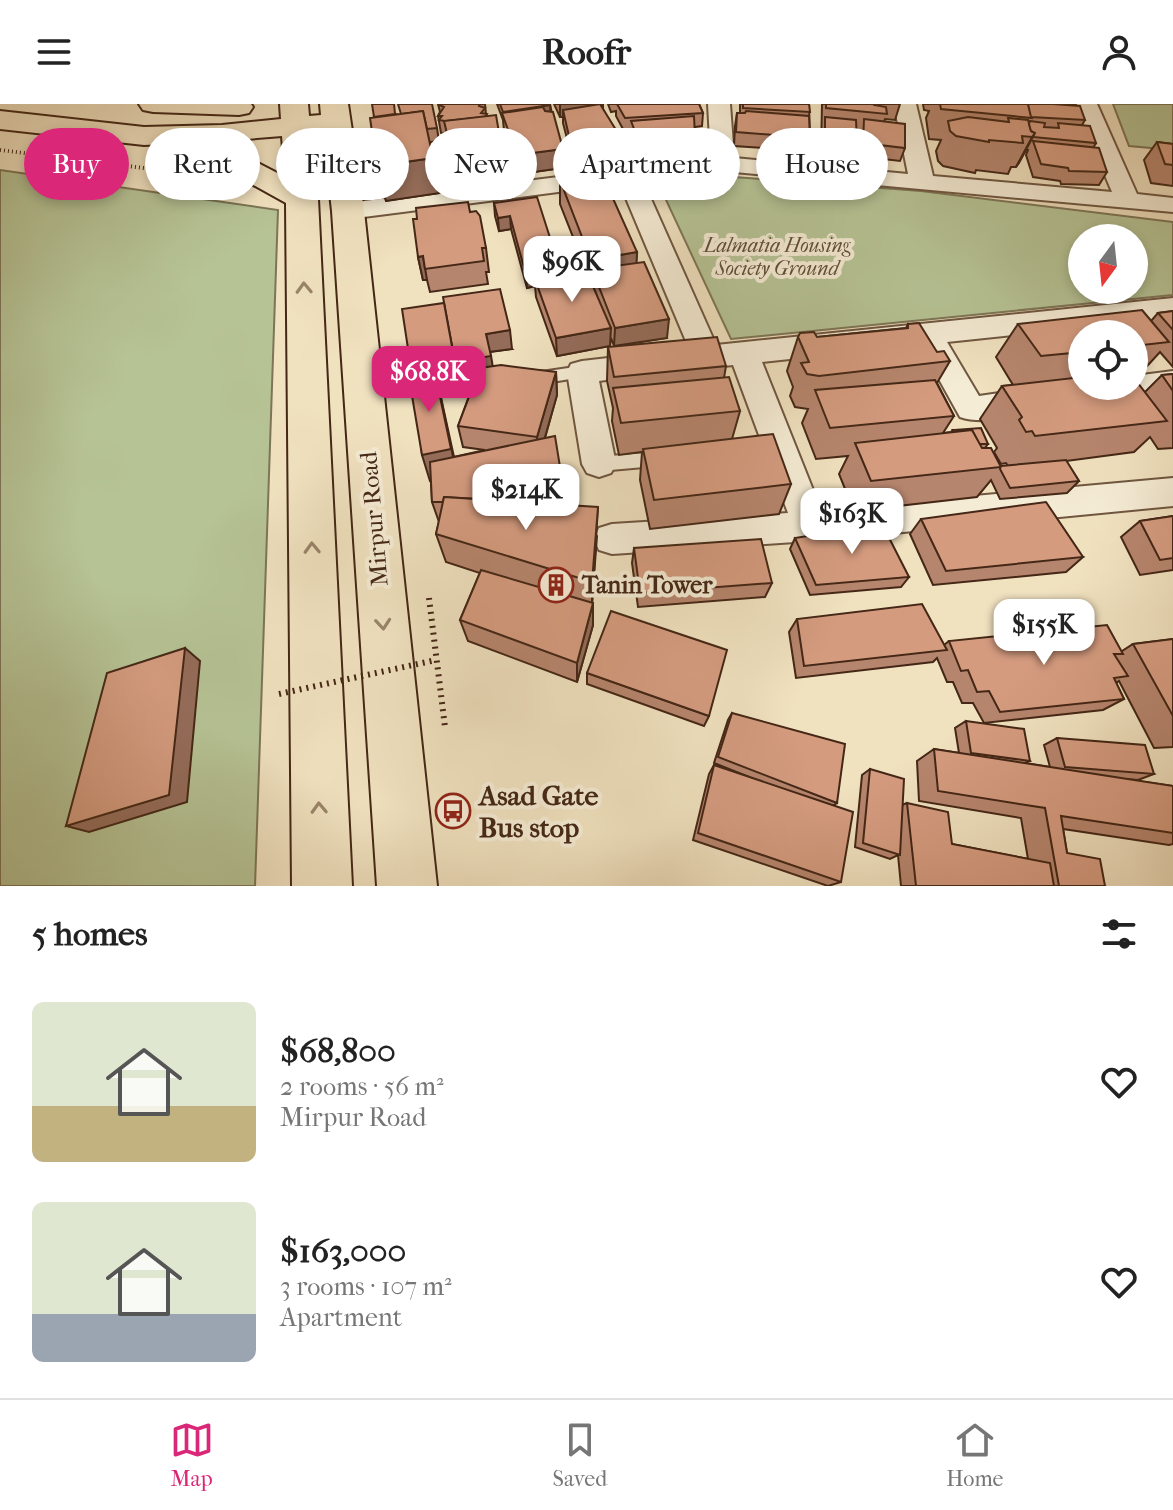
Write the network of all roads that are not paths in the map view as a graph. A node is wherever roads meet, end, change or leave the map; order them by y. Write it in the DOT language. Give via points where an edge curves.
graph roads {
  1 [pos="153,104"];
  2 [pos="719,104"];
  3 [pos="905,104"];
  4 [pos="1086,104"];
  5 [pos="310,112"];
  6 [pos="0,120"];
  7 [pos="60,128"];
  8 [pos="721,128"];
  9 [pos="129,133"];
  10 [pos="129,144"];
  11 [pos="740,165"];
  12 [pos="922,181"];
  13 [pos="276,185"];
  14 [pos="553,185"];
  15 [pos="1127,199"];
  16 [pos="302,200"];
  17 [pos="639,200"];
  18 [pos="1173,205"];
  19 [pos="348,211"];
  20 [pos="1173,308"];
  21 [pos="1131,320"];
  22 [pos="1068,327"];
  23 [pos="929,335"];
  24 [pos="744,354"];
  25 [pos="706,357"];
  26 [pos="582,372"];
  27 [pos="1158,376"];
  28 [pos="513,381"];
  29 [pos="690,456"];
  30 [pos="599,464"];
  31 [pos="1173,492"];
  32 [pos="810,526"];
  33 [pos="612,539"];
  34 [pos="322,886"];
  35 [pos="407,886"];
  1 -- 5 [label="highway"];
  2 -- 8 [label="street"];
  3 -- 12 [label="street"];
  4 -- 15 [label="street"];
  5 -- 9 [label="highway" via="178,136"];
  5 -- 19 [label="highway, Mirpur Road"];
  6 -- 7 [label="highway"];
  10 -- 13 [label="highway" via="198,153 241,166"];
  11 -- 12 [label="street"];
  12 -- 15 [label="street"];
  14 -- 19 [label="street"];
  15 -- 18 [label="street"];
  34 -- 16 [label="highway, one-way"];
  17 -- 25 [label="street"];
  19 -- 35 [label="highway, Mirpur Road, one-way"];
  20 -- 21 [label="street"];
  22 -- 23 [label="street"];
  23 -- 24 [label="street"];
  23 -- 27 [label="street" via="971,409"];
  24 -- 25 [label="street"];
  24 -- 32 [label="street" via="773,448"];
  25 -- 26 [label="street"];
  26 -- 28 [label="lane"];
  26 -- 30 [label="street"];
  29 -- 30 [label="lane"];
  31 -- 32 [label="street"];
  32 -- 33 [label="street"];
}
